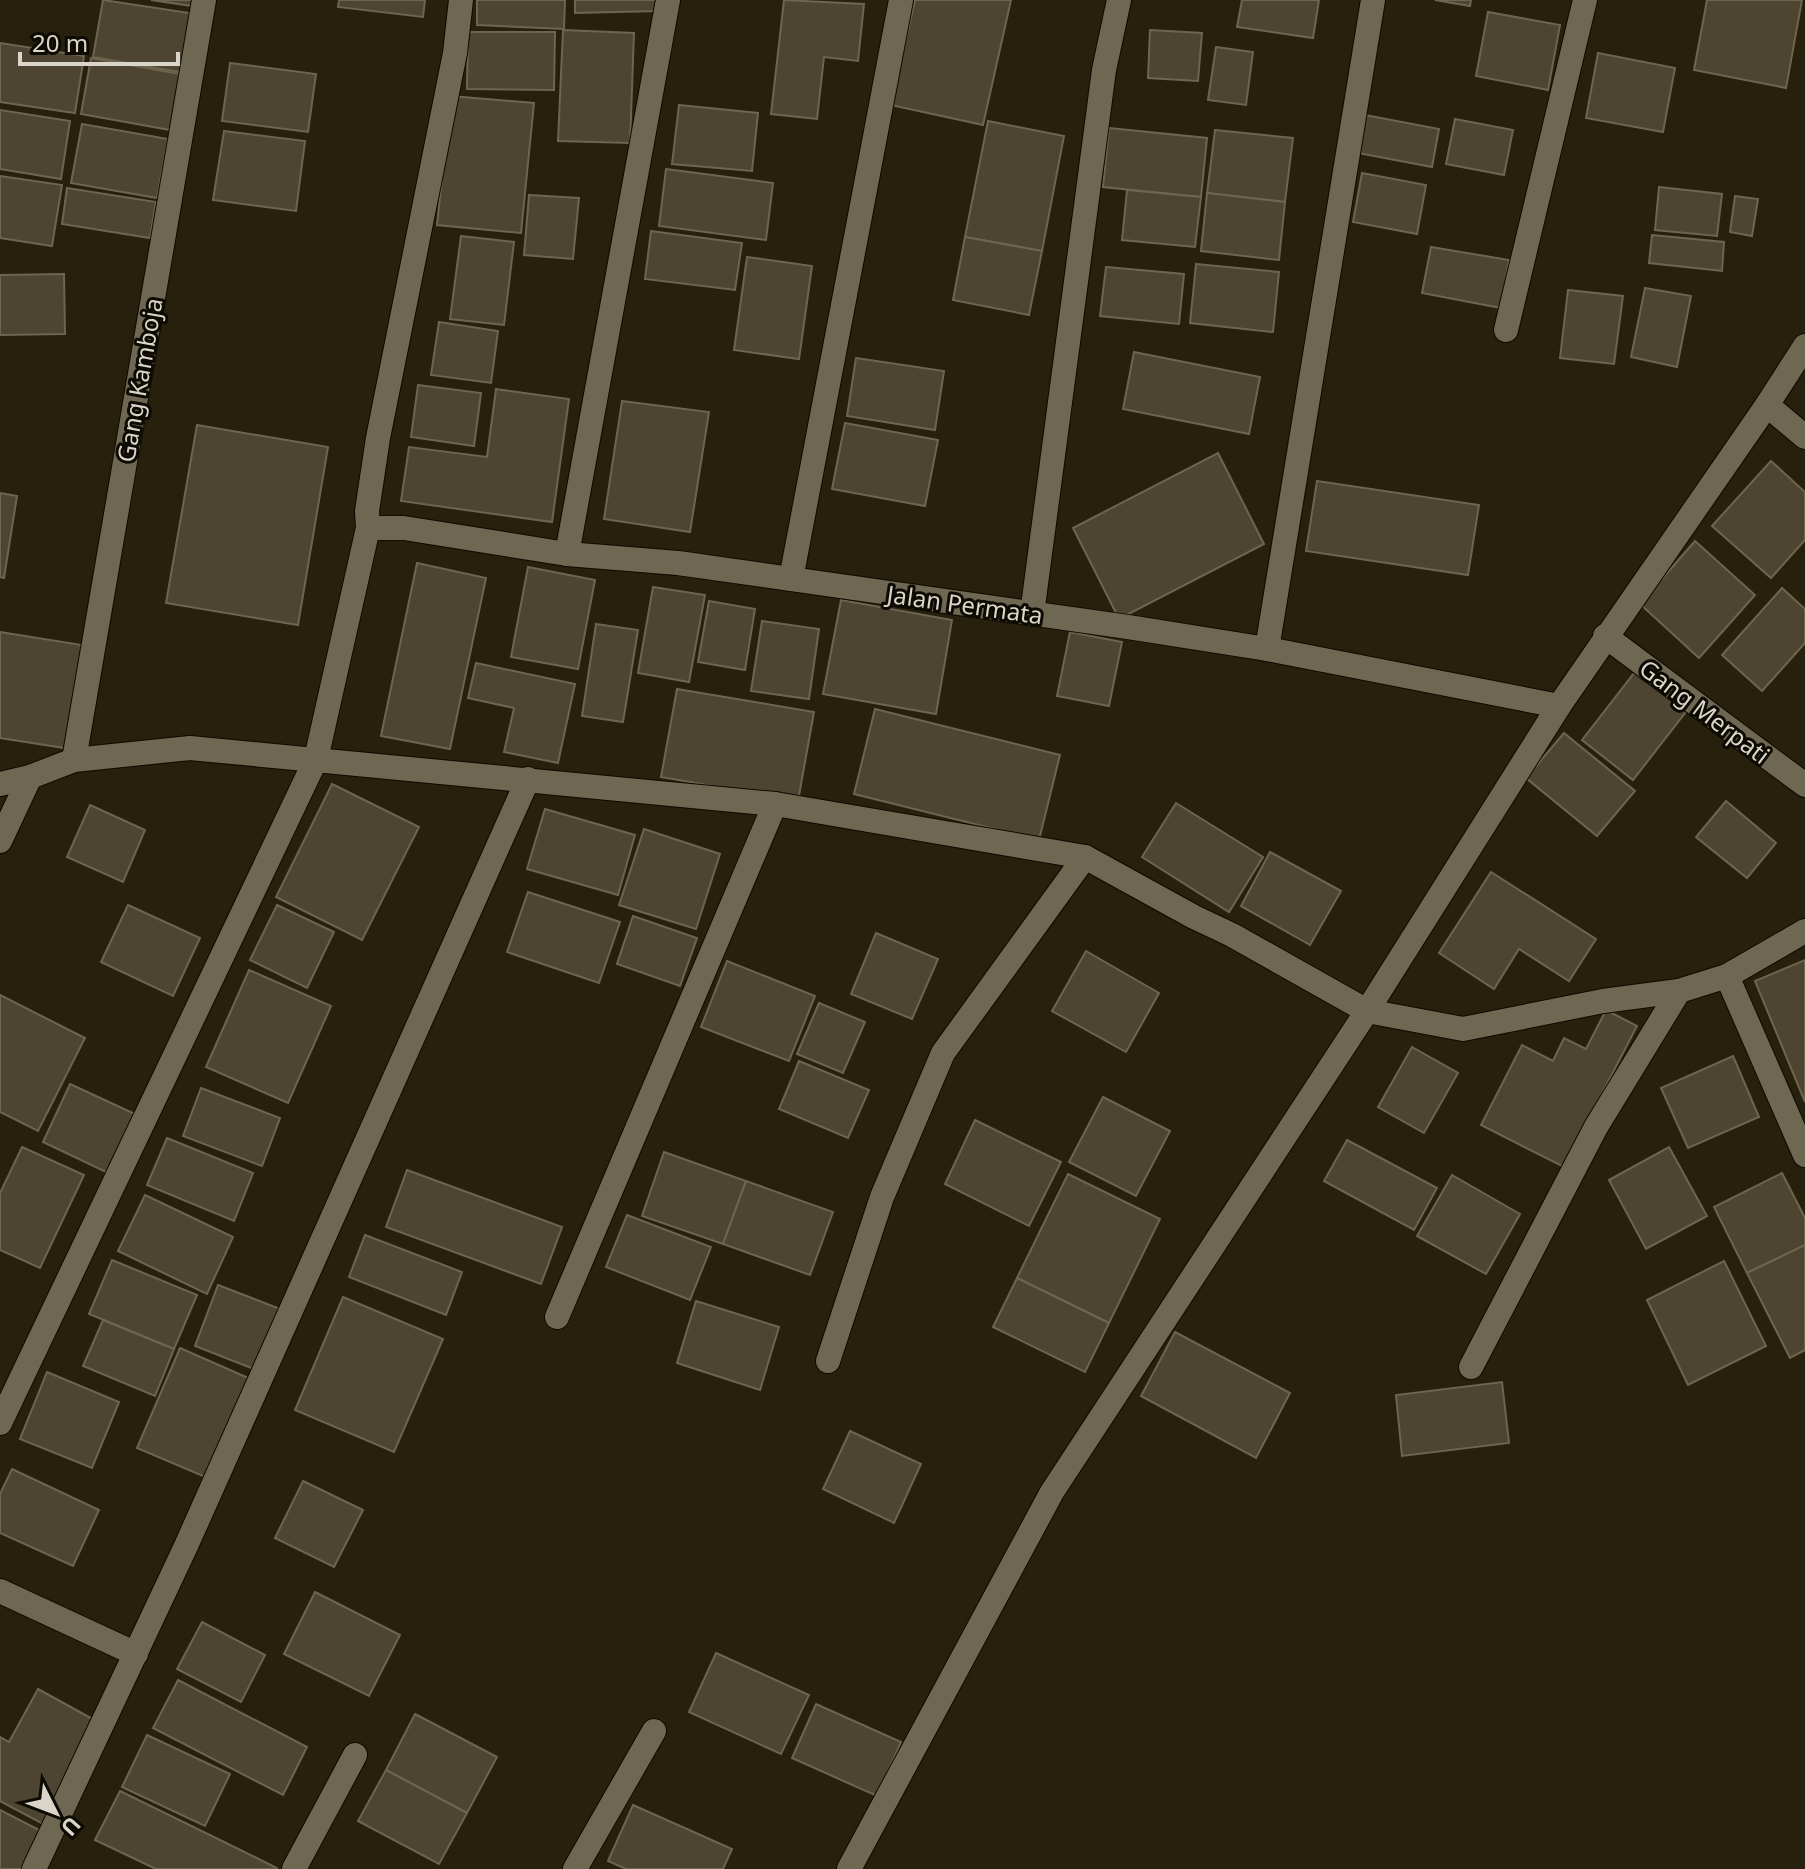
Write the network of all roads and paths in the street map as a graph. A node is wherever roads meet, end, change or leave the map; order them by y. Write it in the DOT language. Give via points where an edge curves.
graph roads {
  1 [pos="204,0"];
  2 [pos="461,0"];
  3 [pos="668,0"];
  4 [pos="901,0"];
  5 [pos="1119,0"];
  6 [pos="1373,0"];
  7 [pos="1585,0"];
  8 [pos="1506,330"];
  9 [pos="1805,346"];
  10 [pos="1767,405"];
  11 [pos="1805,437"];
  12 [pos="368,528"];
  13 [pos="567,554"];
  14 [pos="791,579"];
  15 [pos="1032,614"];
  16 [pos="1605,636"];
  17 [pos="1267,649"];
  18 [pos="1559,706"];
  19 [pos="316,759"];
  20 [pos="74,760"];
  21 [pos="30,777"];
  22 [pos="528,779"];
  23 [pos="0,784"];
  24 [pos="1805,785"];
  25 [pos="775,804"];
  26 [pos="0,841"];
  27 [pos="1085,857"];
  28 [pos="1805,931"];
  29 [pos="1727,976"];
  30 [pos="1679,991"];
  31 [pos="1367,1011"];
  32 [pos="1805,1155"];
  33 [pos="557,1317"];
  34 [pos="828,1361"];
  35 [pos="1471,1367"];
  36 [pos="0,1423"];
  37 [pos="0,1591"];
  38 [pos="136,1654"];
  39 [pos="654,1731"];
  40 [pos="355,1755"];
  41 [pos="34,1869"];
  42 [pos="294,1869"];
  43 [pos="575,1869"];
  44 [pos="849,1869"];
  1 -- 20 [label="street, Gang Kamboja"];
  2 -- 12 [label="street" via="378,438"];
  3 -- 13 [label="street"];
  4 -- 14 [label="street"];
  5 -- 15 [label="street" via="1104,70"];
  6 -- 17 [label="street"];
  7 -- 8 [label="street"];
  9 -- 10 [label="street"];
  10 -- 11 [label="street"];
  10 -- 16 [label="street"];
  12 -- 13 [label="street, Jalan Permata" via="433,531"];
  12 -- 19 [label="street"];
  13 -- 14 [label="street, Jalan Permata"];
  14 -- 15 [label="street, Jalan Permata"];
  15 -- 17 [label="street, Jalan Permata"];
  16 -- 18 [label="street"];
  16 -- 24 [label="street, Gang Merpati"];
  17 -- 18 [label="street, Jalan Permata"];
  18 -- 31 [label="street"];
  19 -- 20 [label="street" via="190,748"];
  19 -- 22 [label="street"];
  19 -- 36 [label="street"];
  20 -- 21 [label="street"];
  21 -- 23 [label="street"];
  21 -- 26 [label="street"];
  22 -- 25 [label="street"];
  22 -- 38 [label="street"];
  25 -- 27 [label="street"];
  25 -- 33 [label="street"];
  27 -- 31 [label="street"];
  27 -- 34 [label="street" via="943,1053 882,1197"];
  28 -- 29 [label="street"];
  29 -- 30 [label="street"];
  29 -- 32 [label="street"];
  30 -- 31 [label="street" via="1463,1029"];
  30 -- 35 [label="street" via="1596,1127"];
  31 -- 44 [label="street" via="1052,1492"];
  37 -- 38 [label="street"];
  38 -- 41 [label="street"];
  39 -- 43 [label="street"];
  40 -- 42 [label="street"];
}
